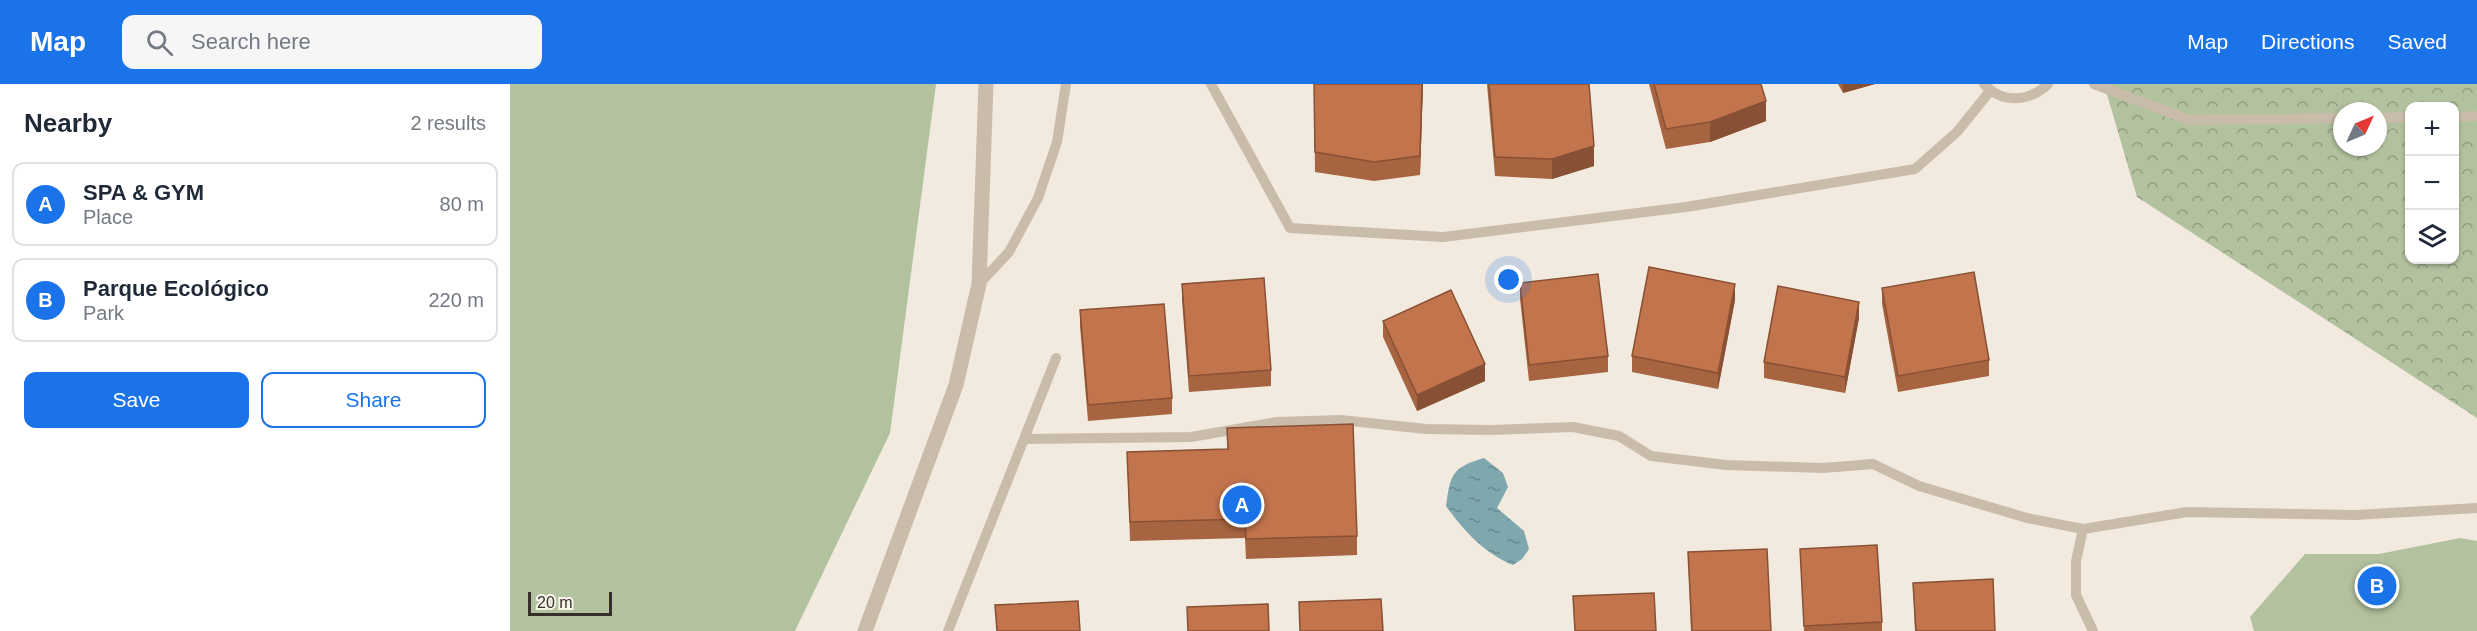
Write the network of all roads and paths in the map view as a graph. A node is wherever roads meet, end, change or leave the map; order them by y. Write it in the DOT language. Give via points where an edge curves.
graph roads {
  1 [pos="986,84"];
  2 [pos="1065,84"];
  3 [pos="1211,84"];
  4 [pos="2048,84"];
  5 [pos="2094,84"];
  6 [pos="1987,87"];
  7 [pos="2405,117"];
  8 [pos="2459,117"];
  9 [pos="2477,117"];
  10 [pos="2333,118"];
  11 [pos="2387,118"];
  12 [pos="979,284"];
  13 [pos="1056,358"];
  14 [pos="1024,439"];
  15 [pos="2477,508"];
  16 [pos="2083,529"];
  17 [pos="865,631"];
  18 [pos="948,631"];
  19 [pos="2093,631"];
  1 -- 12 [label="street"];
  2 -- 12 [label="lane" via="1058,142 1038,198 1009,252"];
  3 -- 6 [label="lane" via="1290,228 1443,237 1686,207 1915,169 1958,132"];
  4 -- 6 [label="lane" via="2029,97 2015,99 2002,97"];
  5 -- 10 [label="lane" via="2188,120"];
  7 -- 11 [label="lane"];
  8 -- 9 [label="lane"];
  12 -- 17 [label="street" via="956,385"];
  13 -- 14 [label="lane"];
  14 -- 16 [label="lane" via="1191,437 1277,422 1341,420 1426,429 1573,427 1619,436 1651,456 1726,465 1823,468 1873,464 1919,486 2027,518"];
  14 -- 18 [label="lane"];
  15 -- 16 [label="lane" via="2355,515 2187,512"];
  16 -- 19 [label="lane" via="2076,561 2076,595"];
}
